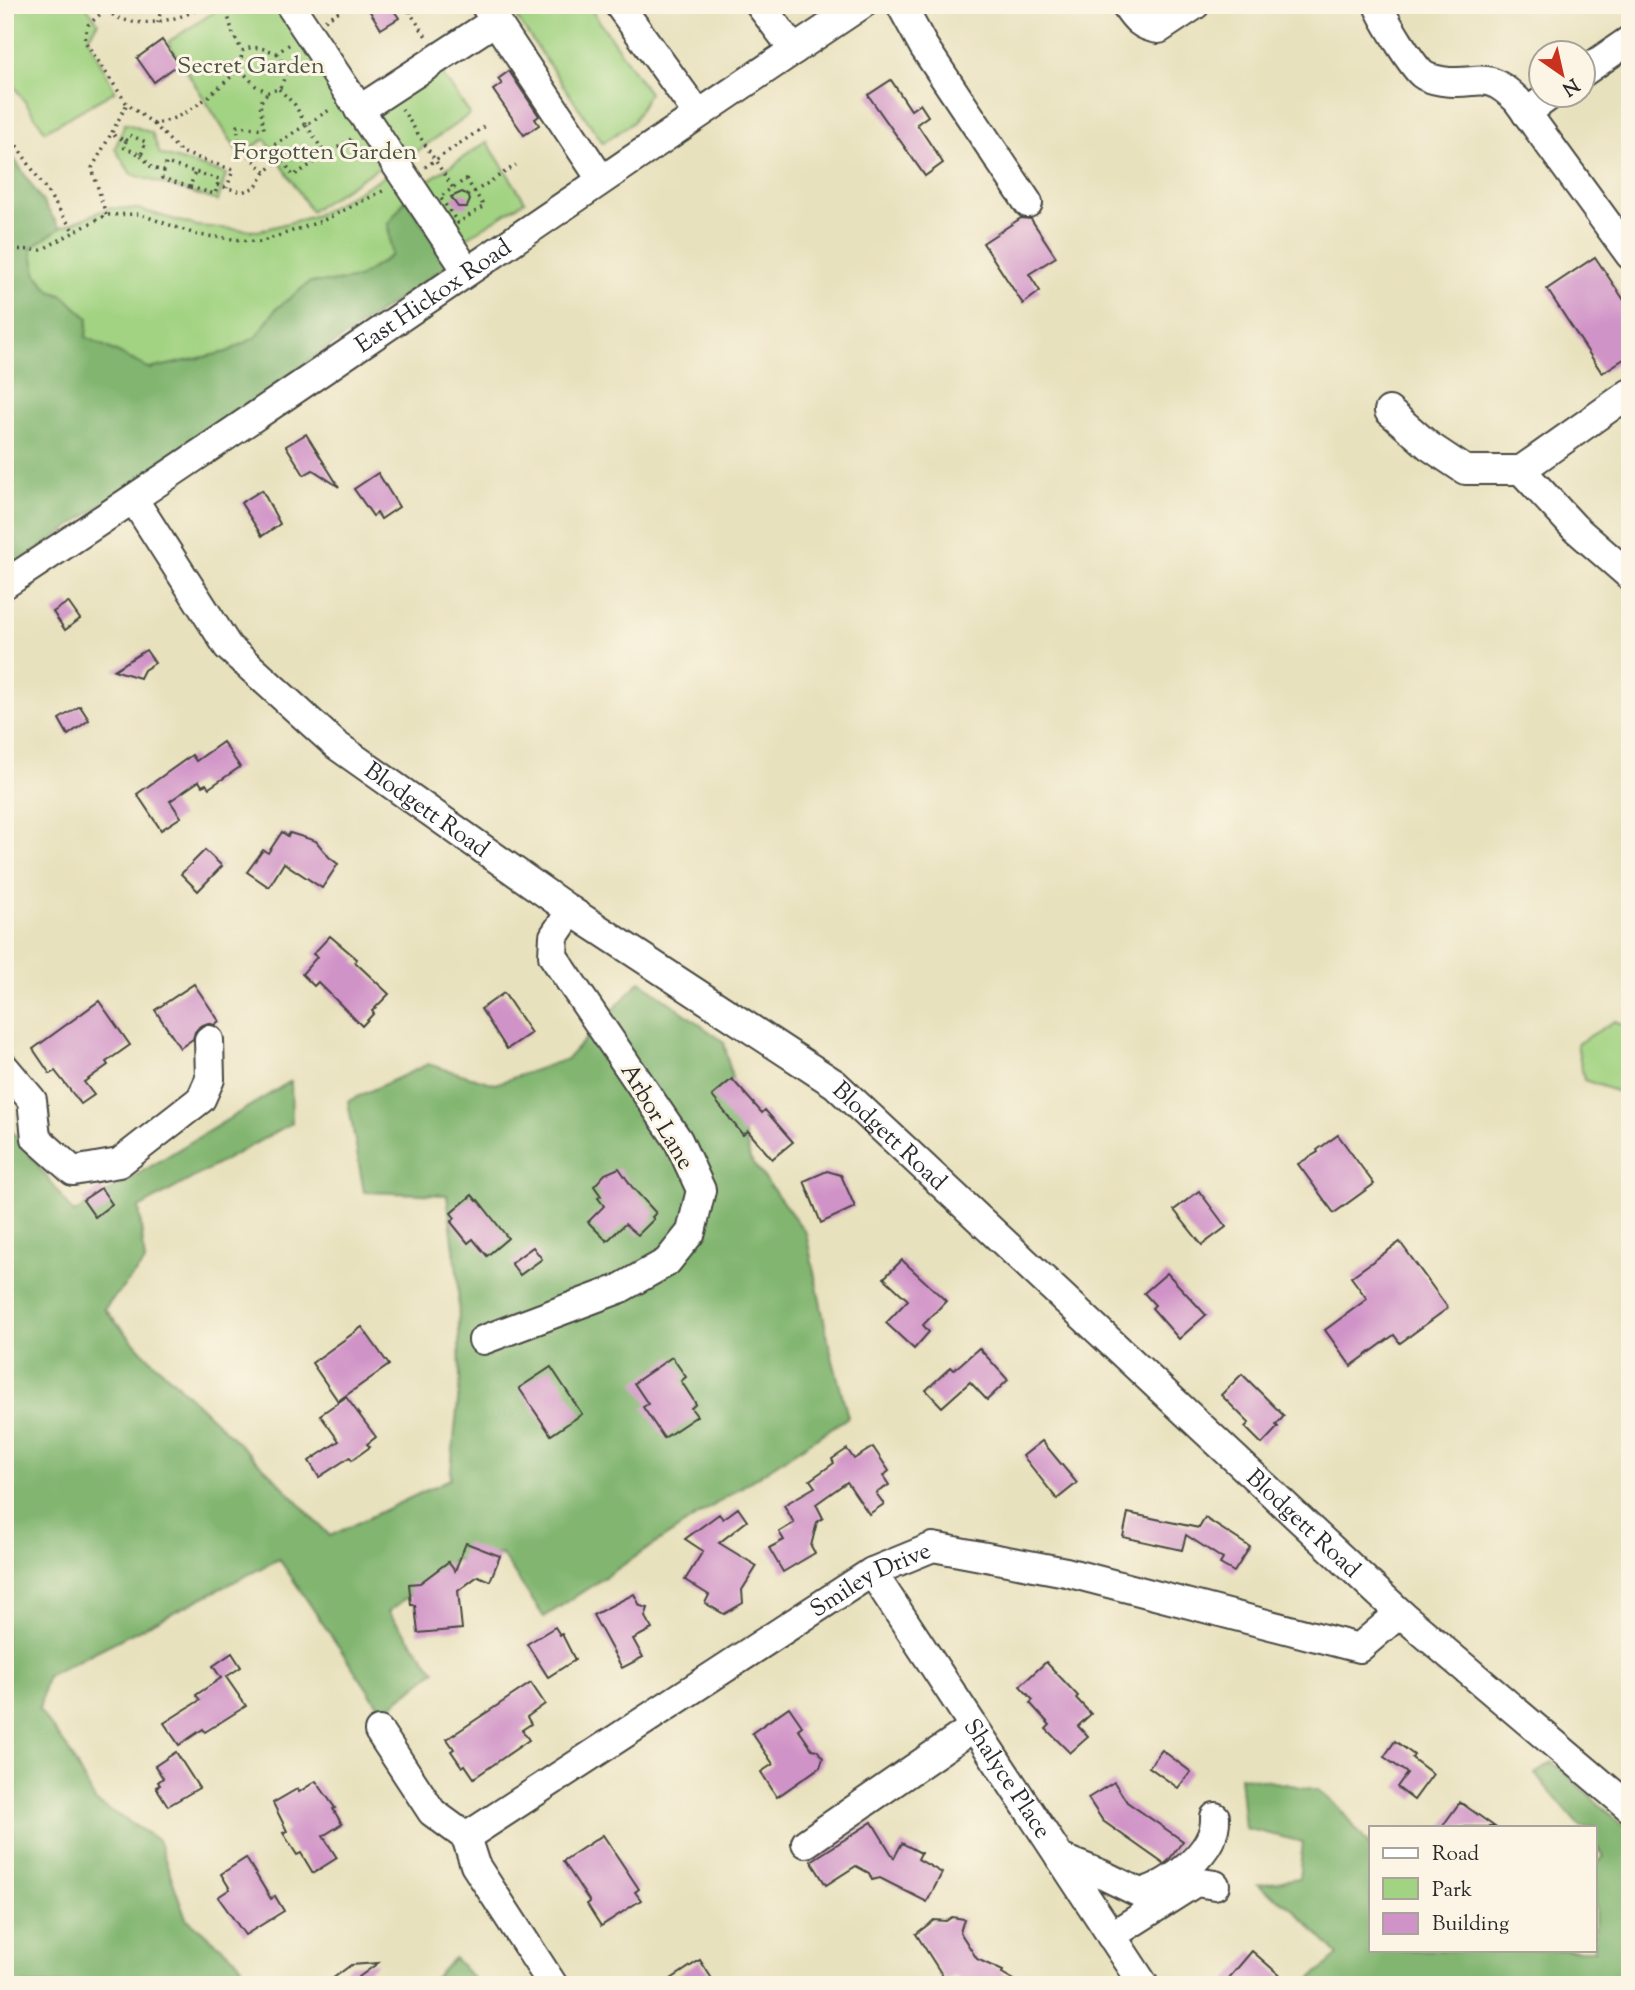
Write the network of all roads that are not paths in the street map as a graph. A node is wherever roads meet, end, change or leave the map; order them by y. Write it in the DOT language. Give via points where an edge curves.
graph roads {
  1 [pos="289,5"];
  2 [pos="619,5"];
  3 [pos="760,5"];
  4 [pos="862,5"];
  5 [pos="901,5"];
  6 [pos="1126,5"];
  7 [pos="1195,5"];
  8 [pos="1378,5"];
  9 [pos="490,13"];
  10 [pos="1630,40"];
  11 [pos="794,50"];
  12 [pos="1596,64"];
  13 [pos="1533,108"];
  14 [pos="360,112"];
  15 [pos="1526,113"];
  16 [pos="698,114"];
  17 [pos="601,179"];
  18 [pos="1028,203"];
  19 [pos="1627,246"];
  20 [pos="467,271"];
  21 [pos="1630,393"];
  22 [pos="1389,411"];
  23 [pos="1521,470"];
  24 [pos="134,500"];
  25 [pos="1630,576"];
  26 [pos="5,584"];
  27 [pos="571,911"];
  28 [pos="209,1040"];
  29 [pos="5,1068"];
  30 [pos="483,1340"];
  31 [pos="872,1572"];
  32 [pos="1400,1613"];
  33 [pos="974,1727"];
  34 [pos="379,1731"];
  35 [pos="1630,1808"];
  36 [pos="1214,1817"];
  37 [pos="466,1838"];
  38 [pos="806,1843"];
  39 [pos="1060,1857"];
  40 [pos="1215,1885"];
  41 [pos="1111,1936"];
  42 [pos="553,1985"];
  43 [pos="1144,1985"];
  1 -- 14 [label="street"];
  2 -- 16 [label="street"];
  3 -- 11 [label="street"];
  4 -- 11 [label="street, East Hickox Road"];
  5 -- 18 [label="street"];
  6 -- 7 [label="street" via="1137,21 1159,29"];
  8 -- 15 [label="street" via="1423,75 1454,83 1482,79 1503,86"];
  9 -- 14 [label="street" via="440,57"];
  9 -- 17 [label="street"];
  10 -- 12 [label="street"];
  11 -- 16 [label="street, East Hickox Road"];
  13 -- 15 [label="street"];
  14 -- 20 [label="street"];
  15 -- 19 [label="street"];
  16 -- 17 [label="street, East Hickox Road"];
  17 -- 20 [label="street, East Hickox Road"];
  20 -- 24 [label="street, East Hickox Road"];
  21 -- 23 [label="street"];
  22 -- 23 [label="street" via="1465,470"];
  23 -- 25 [label="street" via="1574,527"];
  24 -- 26 [label="street, East Hickox Road"];
  24 -- 27 [label="street, Blodgett Road" via="228,648 336,745"];
  27 -- 30 [label="street, Arbor Lane" via="554,936 554,956 678,1140 701,1190 691,1232 667,1262 619,1289"];
  27 -- 32 [label="street, Blodgett Road" via="835,1084"];
  28 -- 29 [label="street" via="211,1079 201,1099 119,1163 74,1171 36,1138 32,1100"];
  31 -- 32 [label="street, Smiley Drive" via="933,1547 1066,1572 1359,1648"];
  31 -- 33 [label="street, Shalyce Place"];
  31 -- 37 [label="street, Smiley Drive"];
  32 -- 35 [label="street, Blodgett Road"];
  33 -- 38 [label="street"];
  33 -- 39 [label="street, Shalyce Place"];
  34 -- 37 [label="street" via="432,1812"];
  36 -- 39 [label="street" via="1215,1827 1199,1858 1156,1889 1140,1894"];
  37 -- 42 [label="street" via="475,1864"];
  39 -- 41 [label="street, Shalyce Place"];
  40 -- 41 [label="street" via="1196,1882"];
  41 -- 43 [label="street, Shalyce Place"];
}
